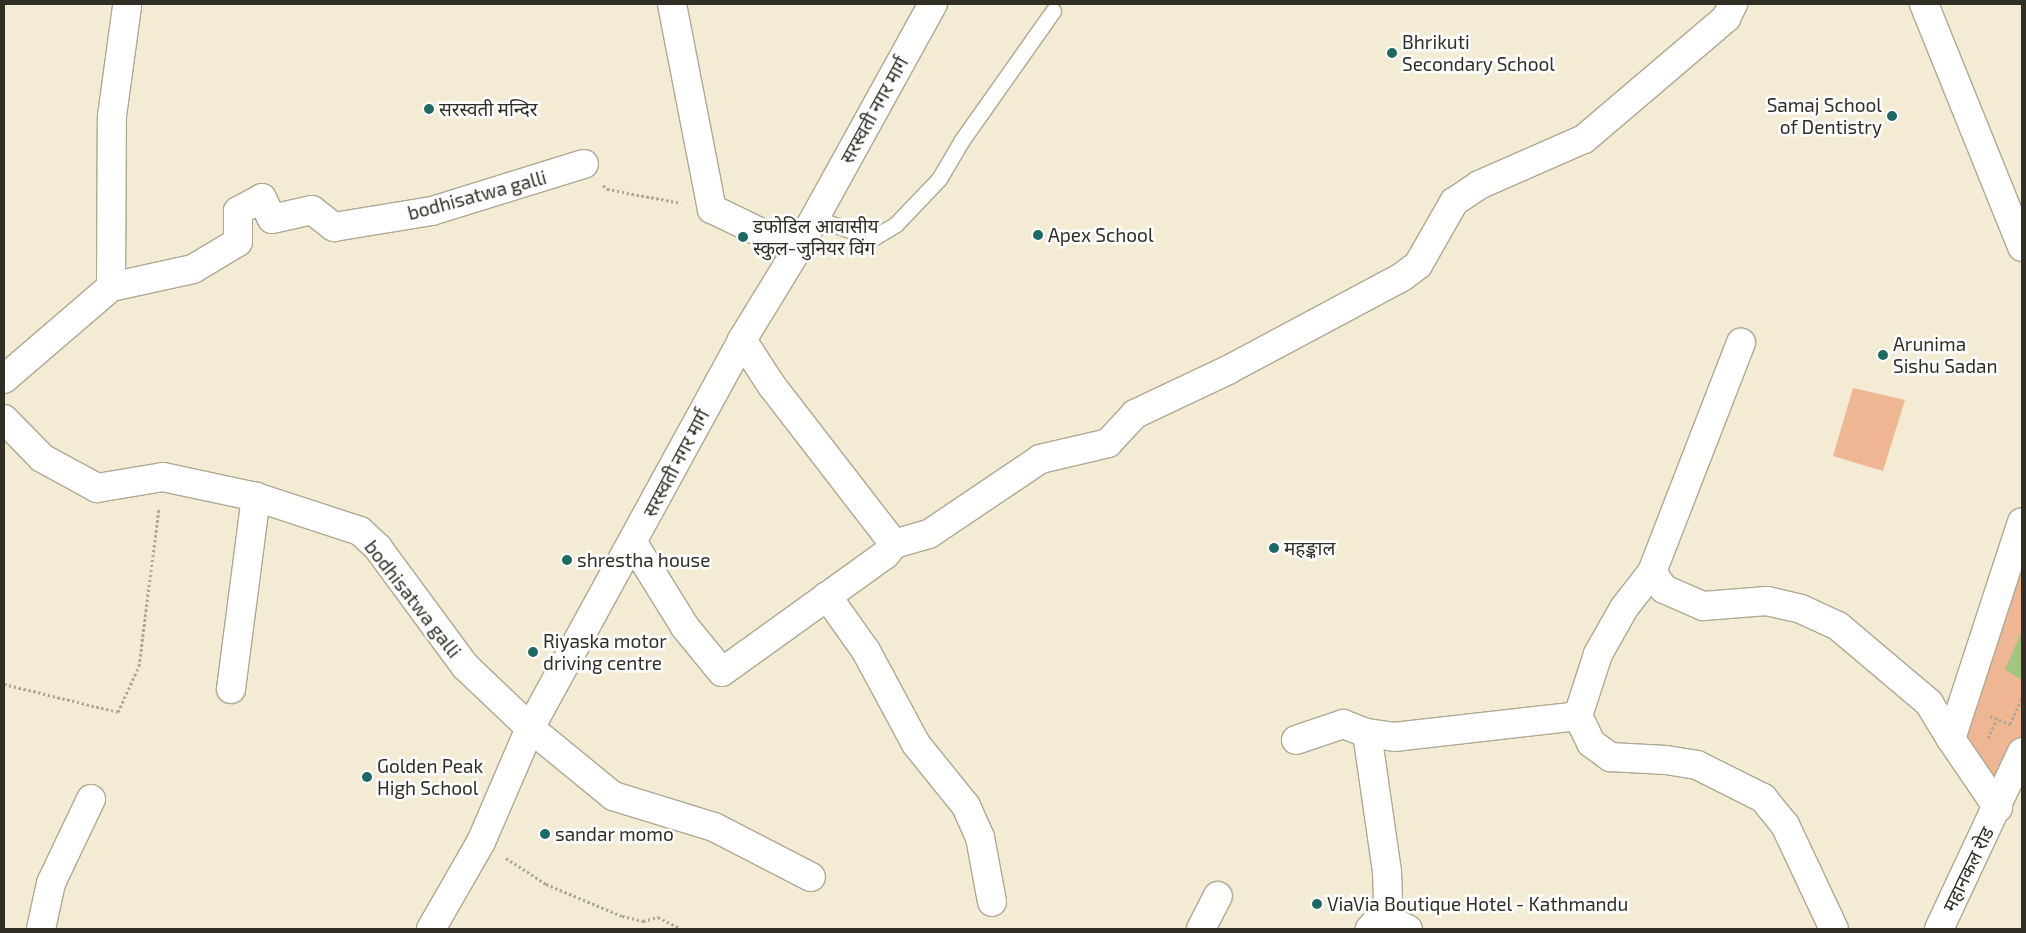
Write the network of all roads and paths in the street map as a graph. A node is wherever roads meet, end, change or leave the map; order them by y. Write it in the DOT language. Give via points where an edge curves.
graph roads {
  1 [pos="672,4"];
  2 [pos="933,4"];
  3 [pos="1733,4"];
  4 [pos="1924,4"];
  5 [pos="127,6"];
  6 [pos="1053,11"];
  7 [pos="584,164"];
  8 [pos="712,209"];
  9 [pos="814,218"];
  10 [pos="2022,247"];
  11 [pos="797,250"];
  12 [pos="112,287"];
  13 [pos="742,340"];
  14 [pos="1741,343"];
  15 [pos="4,379"];
  16 [pos="4,419"];
  17 [pos="163,477"];
  18 [pos="256,497"];
  19 [pos="2022,522"];
  20 [pos="633,543"];
  21 [pos="894,544"];
  22 [pos="1652,572"];
  23 [pos="827,596"];
  24 [pos="4,684"];
  25 [pos="231,689"];
  26 [pos="2022,698"];
  27 [pos="1984,713"];
  28 [pos="1578,716"];
  29 [pos="530,728"];
  30 [pos="1367,733"];
  31 [pos="1951,739"];
  32 [pos="1296,740"];
  33 [pos="2022,752"];
  34 [pos="2009,795"];
  35 [pos="91,799"];
  36 [pos="481,842"];
  37 [pos="811,877"];
  38 [pos="1218,896"];
  39 [pos="992,902"];
  40 [pos="1376,923"];
  41 [pos="41,929"];
  42 [pos="431,929"];
  43 [pos="682,929"];
  44 [pos="1201,929"];
  45 [pos="1408,929"];
  46 [pos="1834,929"];
  47 [pos="1938,929"];
  1 -- 8 [label="street"];
  2 -- 9 [label="street, सरस्वती नगर मार्ग"];
  3 -- 21 [label="street" via="1726,18 1584,139 1480,185 1454,202 1418,265 1402,277 1228,370 1135,414 1108,443 1040,459 929,534"];
  4 -- 10 [label="street"];
  5 -- 12 [label="street" via="112,116"];
  6 -- 9 [label="lane" via="962,140 939,179 896,224 873,238"];
  7 -- 8 [label="path" via="607,189"];
  7 -- 12 [label="street, bodhisatwa galli" via="432,211 334,227 312,210 272,219 262,198 238,211 238,242 193,269"];
  8 -- 11 [label="street"];
  9 -- 11 [label="street, सरस्वती नगर मार्ग"];
  11 -- 13 [label="street, सरस्वती नगर मार्ग"];
  12 -- 15 [label="street, bodhisatwa galli"];
  13 -- 20 [label="street, सरस्वती नगर मार्ग"];
  13 -- 21 [label="street" via="772,386"];
  14 -- 22 [label="street"];
  16 -- 17 [label="street, bodhisatwa galli" via="42,458 97,488"];
  17 -- 18 [label="street, bodhisatwa galli"];
  17 -- 24 [label="path" via="139,666 118,712"];
  18 -- 25 [label="street"];
  18 -- 29 [label="street, bodhisatwa galli" via="360,531 383,555 465,666"];
  19 -- 31 [label="street"];
  20 -- 23 [label="street" via="685,627 722,672"];
  20 -- 29 [label="street, सरस्वती नगर मार्ग"];
  21 -- 23 [label="street" via="885,555"];
  22 -- 28 [label="street" via="1624,608 1598,654"];
  22 -- 31 [label="street" via="1664,589 1702,606 1767,601 1801,610 1838,626 1929,703"];
  23 -- 39 [label="street" via="866,651 916,744 966,806 980,837"];
  26 -- 27 [label="path" via="2010,724"];
  28 -- 30 [label="street" via="1394,737"];
  28 -- 46 [label="street" via="1591,743 1610,757 1697,765 1763,798 1785,825"];
  29 -- 36 [label="street, सरस्वती नगर मार्ग"];
  29 -- 37 [label="street, bodhisatwa galli" via="613,796 714,827"];
  30 -- 32 [label="street" via="1342,724"];
  30 -- 40 [label="street" via="1387,870 1388,900"];
  31 -- 34 [label="street"];
  33 -- 34 [label="street, महानकल रोड"];
  34 -- 47 [label="street, महानकल रोड"];
  35 -- 41 [label="street" via="50,883"];
  36 -- 42 [label="street, सरस्वती नगर मार्ग"];
  36 -- 43 [label="path" via="546,884 622,916 642,921 658,917"];
  38 -- 44 [label="street"];
  40 -- 45 [label="street"];
}
